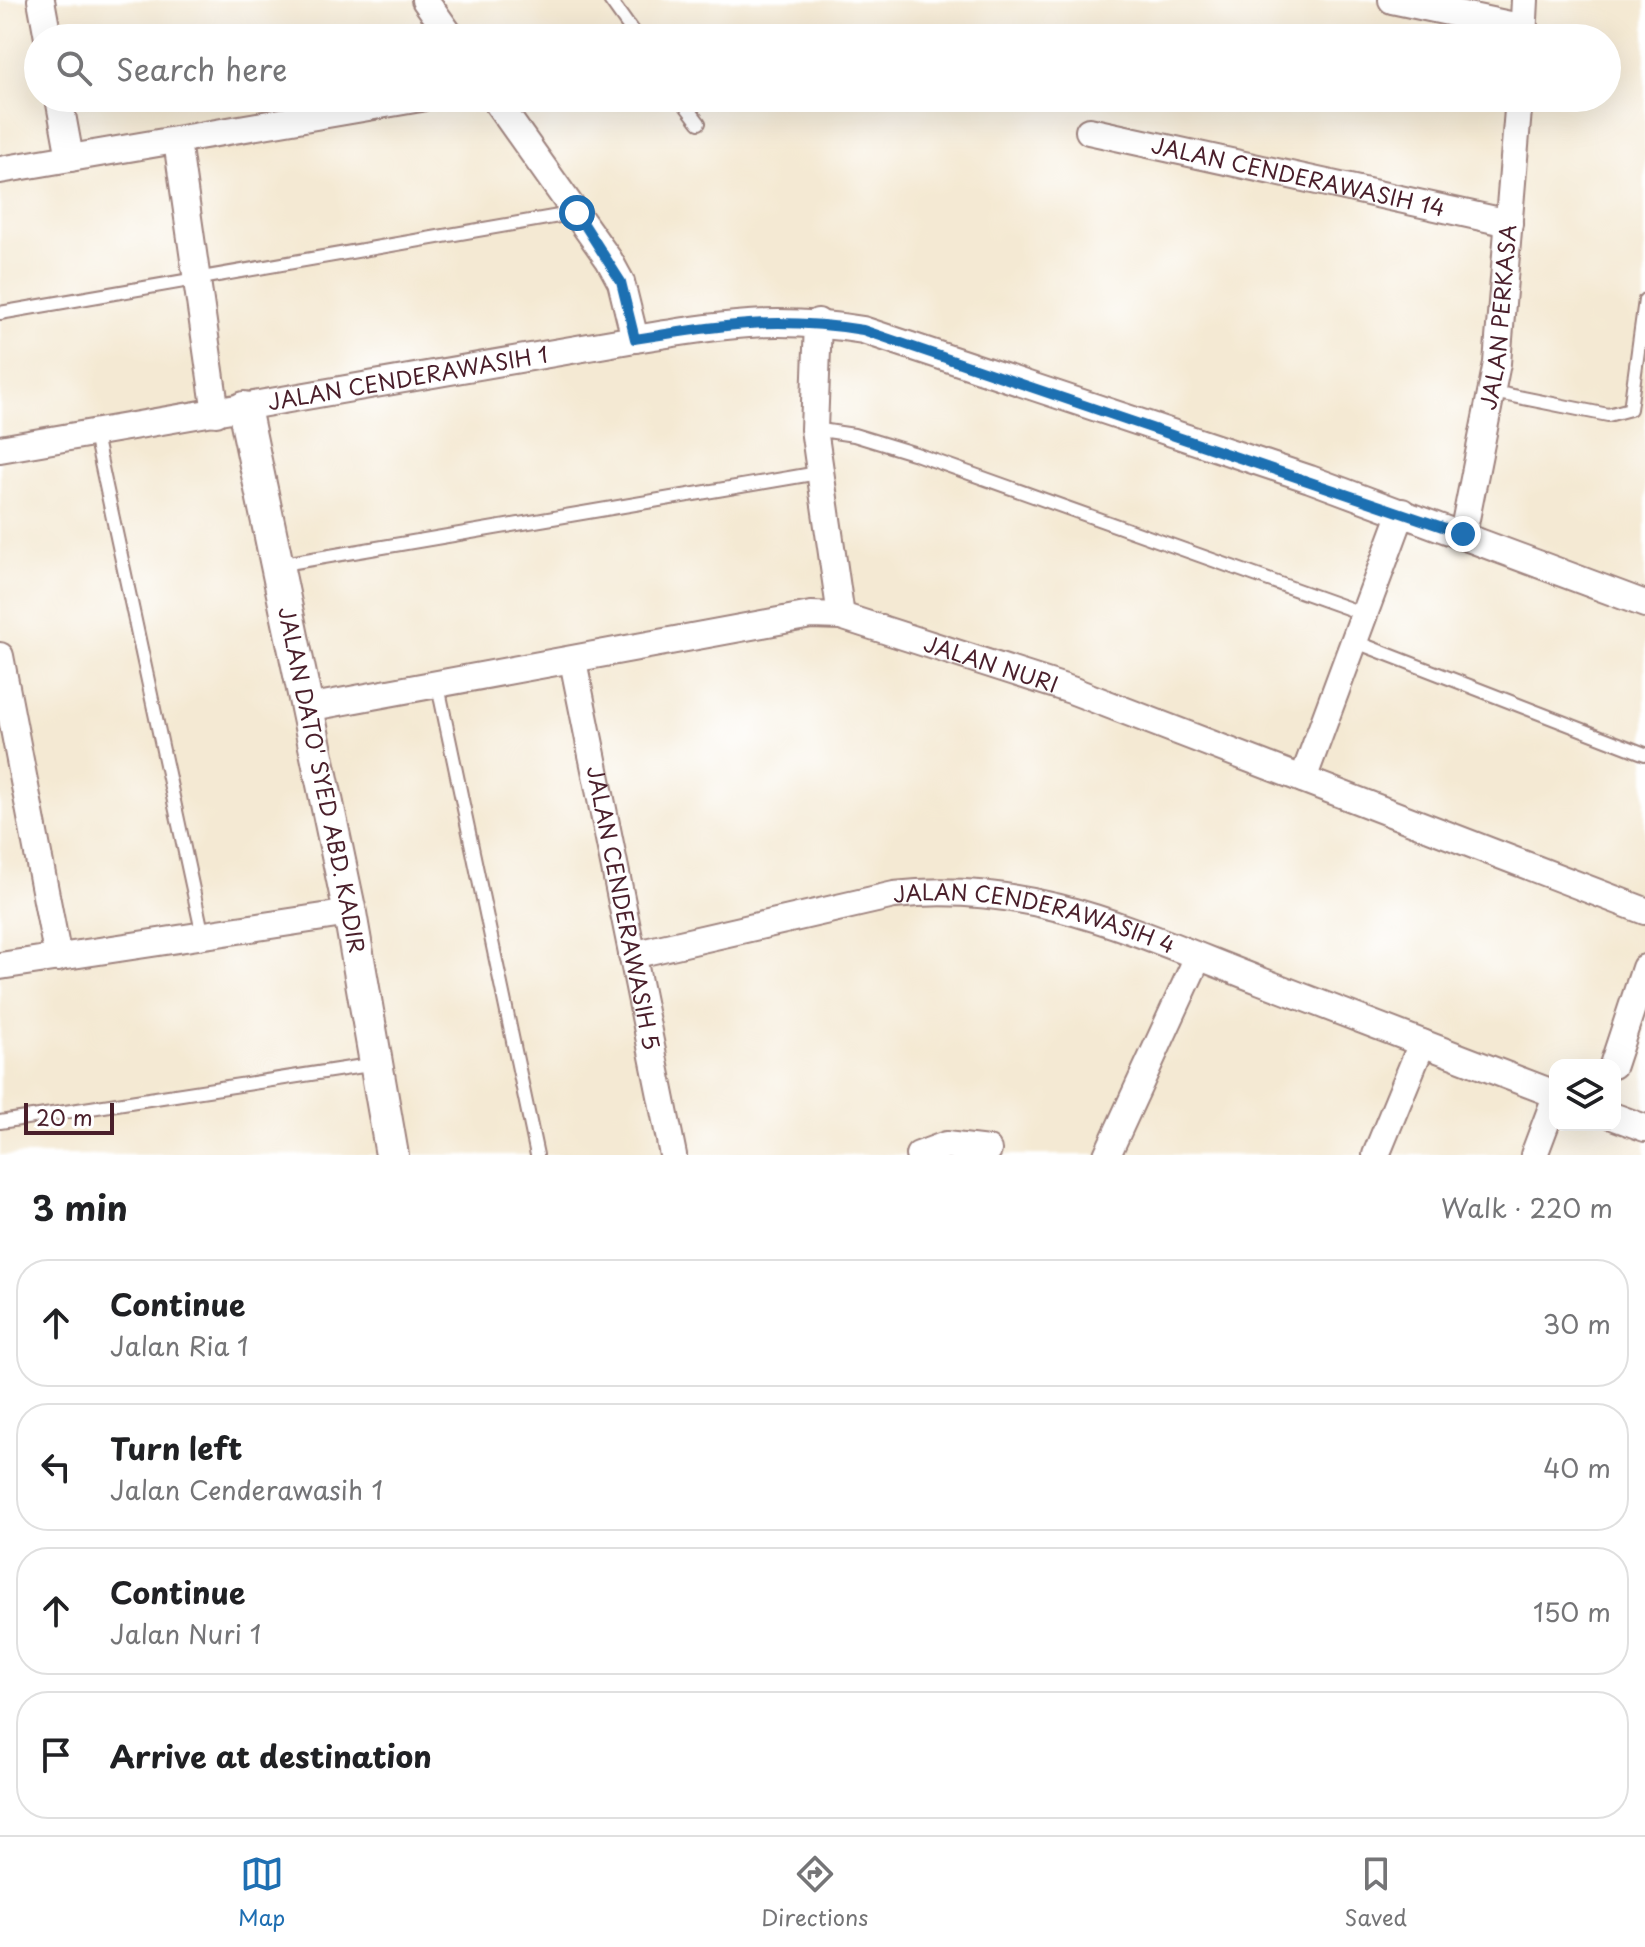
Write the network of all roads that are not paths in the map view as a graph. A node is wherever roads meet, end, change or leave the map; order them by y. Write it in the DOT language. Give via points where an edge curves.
graph roads {
  1 [pos="41,0"];
  2 [pos="425,0"];
  3 [pos="610,0"];
  4 [pos="1392,0"];
  5 [pos="1525,0"];
  6 [pos="45,24"];
  7 [pos="442,24"];
  8 [pos="627,24"];
  9 [pos="1488,24"];
  10 [pos="1524,24"];
  11 [pos="62,112"];
  12 [pos="342,112"];
  13 [pos="504,112"];
  14 [pos="691,112"];
  15 [pos="1518,112"];
  16 [pos="699,123"];
  17 [pos="1089,131"];
  18 [pos="177,141"];
  19 [pos="70,158"];
  20 [pos="0,170"];
  21 [pos="577,213"];
  22 [pos="1509,223"];
  23 [pos="198,280"];
  24 [pos="1645,300"];
  25 [pos="0,313"];
  26 [pos="818,322"];
  27 [pos="635,339"];
  28 [pos="1493,392"];
  29 [pos="230,410"];
  30 [pos="814,429"];
  31 [pos="95,435"];
  32 [pos="0,449"];
  33 [pos="818,473"];
  34 [pos="1402,512"];
  35 [pos="1463,534"];
  36 [pos="277,565"];
  37 [pos="1645,604"];
  38 [pos="1366,615"];
  39 [pos="841,616"];
  40 [pos="1356,642"];
  41 [pos="0,656"];
  42 [pos="573,661"];
  43 [pos="438,686"];
  44 [pos="307,708"];
  45 [pos="1645,754"];
  46 [pos="1303,779"];
  47 [pos="1645,911"];
  48 [pos="350,913"];
  49 [pos="203,936"];
  50 [pos="632,955"];
  51 [pos="1198,957"];
  52 [pos="58,958"];
  53 [pos="0,966"];
  54 [pos="1645,968"];
  55 [pos="1422,1043"];
  56 [pos="1615,1059"];
  57 [pos="376,1064"];
  58 [pos="1549,1094"];
  59 [pos="1549,1113"];
  60 [pos="1621,1119"];
  61 [pos="0,1122"];
  62 [pos="1645,1128"];
  63 [pos="988,1150"];
  64 [pos="392,1155"];
  65 [pos="537,1155"];
  66 [pos="673,1155"];
  67 [pos="919,1155"];
  68 [pos="1107,1155"];
  69 [pos="1376,1155"];
  70 [pos="1534,1155"];
  1 -- 6 [label="street"];
  2 -- 7 [label="street"];
  3 -- 8 [label="lane"];
  4 -- 9 [label="street"];
  5 -- 10 [label="street"];
  11 -- 19 [label="street"];
  12 -- 18 [label="street"];
  13 -- 21 [label="street"];
  14 -- 16 [label="lane"];
  15 -- 22 [label="street, JALAN PERKASA"];
  17 -- 22 [label="street, JALAN CENDERAWASIH 14"];
  18 -- 19 [label="street"];
  18 -- 23 [label="street"];
  19 -- 20 [label="street"];
  21 -- 23 [label="lane"];
  21 -- 27 [label="street" via="621,282"];
  22 -- 28 [label="street, JALAN PERKASA"];
  23 -- 25 [label="lane"];
  23 -- 29 [label="street"];
  24 -- 28 [label="lane" via="1630,409 1608,415"];
  26 -- 27 [label="street, JALAN CENDERAWASIH 1" via="741,322"];
  26 -- 30 [label="street"];
  26 -- 34 [label="street, JALAN CENDERAWASIH 1" via="863,330"];
  27 -- 29 [label="street, JALAN CENDERAWASIH 1"];
  28 -- 35 [label="street, JALAN PERKASA"];
  29 -- 31 [label="street, JALAN CENDERAWASIH 1"];
  29 -- 36 [label="street, JALAN DATO' SYED ABD. KADIR"];
  30 -- 33 [label="street"];
  30 -- 38 [label="lane" via="913,453"];
  31 -- 32 [label="street, JALAN CENDERAWASIH 1"];
  31 -- 49 [label="lane"];
  33 -- 36 [label="lane"];
  33 -- 39 [label="street"];
  34 -- 35 [label="street, JALAN CENDERAWASIH 1"];
  34 -- 38 [label="street"];
  35 -- 37 [label="street, JALAN CENDERAWASIH 1"];
  36 -- 44 [label="street, JALAN DATO' SYED ABD. KADIR"];
  38 -- 40 [label="street"];
  39 -- 42 [label="street, JALAN NURI" via="811,615"];
  39 -- 46 [label="street, JALAN NURI" via="1071,690"];
  40 -- 45 [label="lane"];
  40 -- 46 [label="street"];
  41 -- 52 [label="street"];
  42 -- 43 [label="street, JALAN NURI"];
  42 -- 50 [label="street, JALAN CENDERAWASIH 5"];
  43 -- 44 [label="street, JALAN NURI"];
  43 -- 65 [label="lane"];
  44 -- 48 [label="street, JALAN DATO' SYED ABD. KADIR"];
  46 -- 47 [label="street, JALAN NURI"];
  48 -- 49 [label="street"];
  48 -- 57 [label="street, JALAN DATO' SYED ABD. KADIR"];
  49 -- 52 [label="street"];
  50 -- 51 [label="street, JALAN CENDERAWASIH 4" via="924,891 1058,905 1102,917"];
  50 -- 66 [label="street, JALAN CENDERAWASIH 5"];
  51 -- 55 [label="street, JALAN CENDERAWASIH 4"];
  51 -- 68 [label="street"];
  52 -- 53 [label="street"];
  54 -- 56 [label="street"];
  55 -- 58 [label="street, JALAN CENDERAWASIH 4"];
  55 -- 69 [label="street"];
  57 -- 61 [label="lane"];
  57 -- 64 [label="street, JALAN DATO' SYED ABD. KADIR"];
  59 -- 70 [label="street"];
  60 -- 62 [label="street"];
  63 -- 67 [label="street" via="946,1145"];
}
